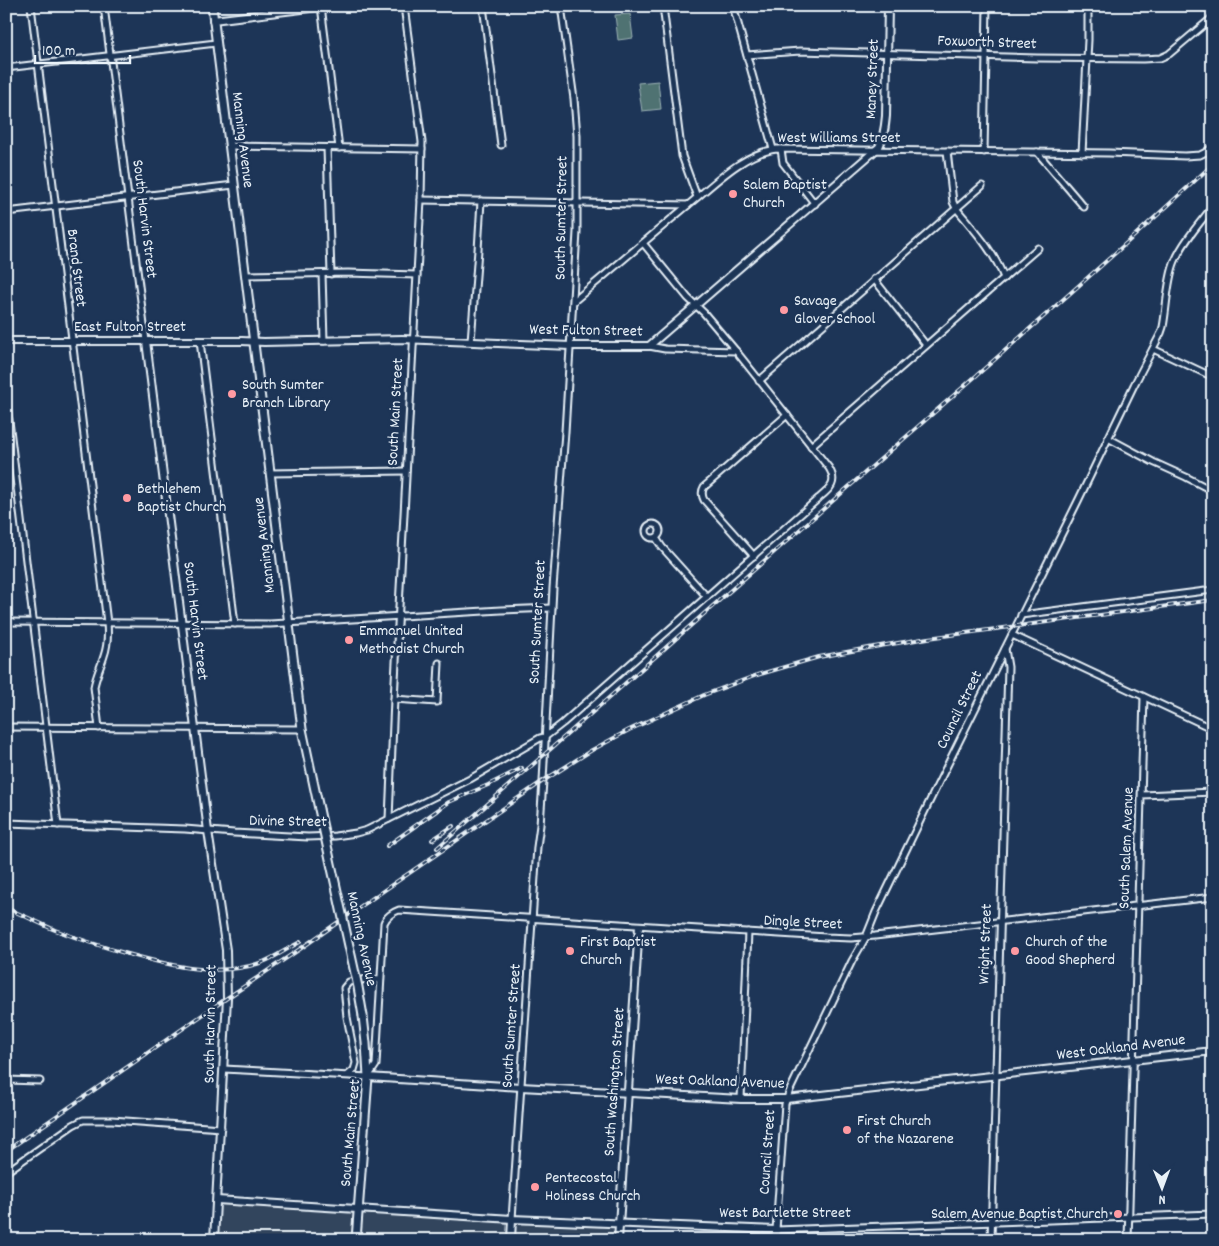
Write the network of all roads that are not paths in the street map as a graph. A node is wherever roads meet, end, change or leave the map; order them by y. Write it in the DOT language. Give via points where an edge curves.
graph roads {
  1 [pos="31,6"];
  2 [pos="104,6"];
  3 [pos="212,6"];
  4 [pos="326,6"];
  5 [pos="404,6"];
  6 [pos="483,6"];
  7 [pos="561,6"];
  8 [pos="663,6"];
  9 [pos="733,6"];
  10 [pos="888,6"];
  11 [pos="987,6"];
  12 [pos="1088,6"];
  13 [pos="321,7"];
  14 [pos="1213,18"];
  15 [pos="213,20"];
  16 [pos="216,43"];
  17 [pos="888,53"];
  18 [pos="110,55"];
  19 [pos="747,55"];
  20 [pos="986,56"];
  21 [pos="1087,58"];
  22 [pos="38,64"];
  23 [pos="6,68"];
  24 [pos="501,145"];
  25 [pos="229,146"];
  26 [pos="1213,147"];
  27 [pos="327,148"];
  28 [pos="339,148"];
  29 [pos="781,149"];
  30 [pos="422,150"];
  31 [pos="773,150"];
  32 [pos="877,150"];
  33 [pos="947,151"];
  34 [pos="984,152"];
  35 [pos="1037,152"];
  36 [pos="1082,153"];
  37 [pos="234,186"];
  38 [pos="982,186"];
  39 [pos="697,197"];
  40 [pos="128,198"];
  41 [pos="421,200"];
  42 [pos="481,201"];
  43 [pos="578,203"];
  44 [pos="815,204"];
  45 [pos="688,205"];
  46 [pos="56,206"];
  47 [pos="1213,206"];
  48 [pos="1084,207"];
  49 [pos="956,208"];
  50 [pos="6,212"];
  51 [pos="642,242"];
  52 [pos="1038,248"];
  53 [pos="322,274"];
  54 [pos="331,274"];
  55 [pos="245,275"];
  56 [pos="417,275"];
  57 [pos="1004,278"];
  58 [pos="874,279"];
  59 [pos="574,301"];
  60 [pos="696,305"];
  61 [pos="413,339"];
  62 [pos="6,341"];
  63 [pos="73,341"];
  64 [pos="146,341"];
  65 [pos="200,341"];
  66 [pos="324,341"];
  67 [pos="471,341"];
  68 [pos="254,342"];
  69 [pos="926,345"];
  70 [pos="571,346"];
  71 [pos="649,346"];
  72 [pos="1153,349"];
  73 [pos="736,351"];
  74 [pos="1213,378"];
  75 [pos="759,381"];
  76 [pos="6,396"];
  77 [pos="787,415"];
  78 [pos="1108,438"];
  79 [pos="811,446"];
  80 [pos="406,472"];
  81 [pos="270,473"];
  82 [pos="1213,491"];
  83 [pos="656,538"];
  84 [pos="754,556"];
  85 [pos="1213,590"];
  86 [pos="707,597"];
  87 [pos="552,608"];
  88 [pos="1022,615"];
  89 [pos="399,616"];
  90 [pos="6,622"];
  91 [pos="33,622"];
  92 [pos="107,623"];
  93 [pos="288,623"];
  94 [pos="181,624"];
  95 [pos="235,624"];
  96 [pos="1012,635"];
  97 [pos="1005,649"];
  98 [pos="439,663"];
  99 [pos="1144,697"];
  100 [pos="394,699"];
  101 [pos="6,727"];
  102 [pos="47,728"];
  103 [pos="99,728"];
  104 [pos="195,728"];
  105 [pos="302,729"];
  106 [pos="1213,730"];
  107 [pos="545,737"];
  108 [pos="1213,792"];
  109 [pos="1142,796"];
  110 [pos="389,819"];
  111 [pos="6,823"];
  112 [pos="58,825"];
  113 [pos="208,831"];
  114 [pos="1213,897"];
  115 [pos="1138,906"];
  116 [pos="392,913"];
  117 [pos="532,919"];
  118 [pos="1000,922"];
  119 [pos="639,926"];
  120 [pos="748,932"];
  121 [pos="866,937"];
  122 [pos="380,980"];
  123 [pos="1213,1051"];
  124 [pos="1134,1060"];
  125 [pos="224,1069"];
  126 [pos="348,1075"];
  127 [pos="995,1076"];
  128 [pos="368,1077"];
  129 [pos="6,1080"];
  130 [pos="40,1081"];
  131 [pos="521,1087"];
  132 [pos="628,1092"];
  133 [pos="741,1098"];
  134 [pos="786,1099"];
  135 [pos="221,1128"];
  136 [pos="6,1172"];
  137 [pos="217,1200"];
  138 [pos="358,1210"];
  139 [pos="1213,1214"];
  140 [pos="1129,1217"];
  141 [pos="512,1219"];
  142 [pos="991,1222"];
  143 [pos="619,1224"];
  144 [pos="776,1230"];
  145 [pos="214,1240"];
  146 [pos="356,1240"];
  147 [pos="511,1240"];
  148 [pos="618,1240"];
  149 [pos="775,1240"];
  150 [pos="991,1240"];
  151 [pos="1128,1240"];
  1 -- 22 [label="street, Brand Street"];
  2 -- 18 [label="street, South Harvin Street"];
  3 -- 15 [label="main road, Manning Avenue"];
  4 -- 13 [label="street"];
  5 -- 30 [label="street, South Main Street"];
  6 -- 24 [label="street"];
  7 -- 43 [label="street, South Sumter Street" via="574,99"];
  8 -- 39 [label="street" via="682,156"];
  9 -- 19 [label="street"];
  10 -- 17 [label="street, Maney Street"];
  11 -- 20 [label="street"];
  12 -- 21 [label="street"];
  13 -- 15 [label="street"];
  13 -- 28 [label="street"];
  14 -- 21 [label="street, Foxworth Street" via="1160,58"];
  15 -- 16 [label="main road, Manning Avenue"];
  16 -- 18 [label="street"];
  16 -- 25 [label="main road, Manning Avenue"];
  17 -- 19 [label="street, Foxworth Street" via="794,51"];
  17 -- 20 [label="street, Foxworth Street"];
  17 -- 32 [label="street, Maney Street" via="885,129"];
  18 -- 22 [label="street"];
  18 -- 40 [label="street, South Harvin Street"];
  19 -- 31 [label="street"];
  20 -- 21 [label="street, Foxworth Street"];
  20 -- 34 [label="street"];
  21 -- 36 [label="street"];
  22 -- 23 [label="street"];
  22 -- 46 [label="street, Brand Street"];
  25 -- 27 [label="street"];
  25 -- 37 [label="main road, Manning Avenue"];
  26 -- 36 [label="street, West Williams Street" via="1200,155 1185,156"];
  27 -- 28 [label="street"];
  27 -- 54 [label="street"];
  28 -- 30 [label="street"];
  29 -- 31 [label="street, West Williams Street"];
  29 -- 32 [label="street, West Williams Street"];
  29 -- 44 [label="street" via="783,163"];
  30 -- 41 [label="street, South Main Street"];
  31 -- 39 [label="street, West Williams Street" via="749,158"];
  32 -- 33 [label="street, West Williams Street"];
  32 -- 44 [label="street, West Fulton Street"];
  33 -- 34 [label="street, West Williams Street"];
  33 -- 49 [label="street"];
  34 -- 35 [label="street, West Williams Street"];
  35 -- 36 [label="street, West Williams Street"];
  35 -- 48 [label="street"];
  37 -- 40 [label="street"];
  37 -- 55 [label="main road, Manning Avenue"];
  38 -- 49 [label="street"];
  39 -- 45 [label="street, West Williams Street"];
  40 -- 46 [label="street"];
  40 -- 64 [label="street, South Harvin Street"];
  41 -- 42 [label="street"];
  41 -- 56 [label="street, South Main Street"];
  42 -- 43 [label="street"];
  42 -- 67 [label="street"];
  43 -- 45 [label="street"];
  43 -- 59 [label="street, South Sumter Street"];
  44 -- 60 [label="street, West Fulton Street"];
  45 -- 51 [label="street, West Williams Street"];
  46 -- 50 [label="street"];
  46 -- 63 [label="street, Brand Street"];
  47 -- 72 [label="street, Council Street" via="1176,260 1164,327"];
  49 -- 57 [label="street" via="991,251"];
  49 -- 58 [label="street"];
  51 -- 59 [label="street, West Williams Street"];
  51 -- 60 [label="street"];
  52 -- 57 [label="street"];
  53 -- 54 [label="street"];
  53 -- 55 [label="street"];
  53 -- 66 [label="street"];
  54 -- 56 [label="street"];
  55 -- 68 [label="main road, Manning Avenue"];
  56 -- 61 [label="street, South Main Street"];
  57 -- 69 [label="street"];
  58 -- 69 [label="street"];
  58 -- 75 [label="street"];
  59 -- 70 [label="street, South Sumter Street"];
  60 -- 71 [label="street, West Fulton Street"];
  60 -- 73 [label="street"];
  61 -- 66 [label="street, West Fulton Street"];
  61 -- 67 [label="street, West Fulton Street"];
  61 -- 80 [label="street, South Main Street"];
  62 -- 63 [label="street, East Fulton Street"];
  63 -- 64 [label="street, East Fulton Street"];
  63 -- 92 [label="street, Brand Street"];
  64 -- 65 [label="street, East Fulton Street"];
  64 -- 94 [label="street, South Harvin Street"];
  65 -- 68 [label="street, East Fulton Street"];
  65 -- 95 [label="street"];
  66 -- 68 [label="street, West Fulton Street"];
  67 -- 70 [label="street, West Fulton Street"];
  68 -- 81 [label="main road, Manning Avenue"];
  69 -- 79 [label="street"];
  70 -- 71 [label="street, West Fulton Street"];
  70 -- 87 [label="street, South Sumter Street"];
  71 -- 73 [label="street"];
  72 -- 74 [label="street"];
  72 -- 78 [label="street, Council Street"];
  73 -- 75 [label="street"];
  75 -- 77 [label="street"];
  76 -- 91 [label="street"];
  77 -- 79 [label="street"];
  77 -- 84 [label="street" via="702,490 704,500"];
  78 -- 82 [label="street"];
  78 -- 88 [label="street, Council Street"];
  79 -- 84 [label="street, Divine Street" via="832,473 833,484"];
  80 -- 81 [label="street"];
  80 -- 89 [label="street, South Main Street"];
  81 -- 93 [label="main road, Manning Avenue"];
  83 -- 86 [label="street"];
  84 -- 86 [label="street, Divine Street"];
  85 -- 88 [label="street"];
  86 -- 107 [label="street, Divine Street"];
  87 -- 89 [label="street"];
  87 -- 107 [label="street, South Sumter Street"];
  88 -- 96 [label="street, Council Street"];
  89 -- 93 [label="street"];
  89 -- 100 [label="street, South Main Street"];
  90 -- 91 [label="street"];
  91 -- 92 [label="street"];
  91 -- 102 [label="street"];
  92 -- 94 [label="street"];
  92 -- 103 [label="street, Brand Street" via="107,644 94,687"];
  93 -- 95 [label="street"];
  93 -- 105 [label="main road, Manning Avenue"];
  94 -- 95 [label="street"];
  94 -- 104 [label="street, South Harvin Street"];
  96 -- 97 [label="street, Council Street"];
  96 -- 99 [label="street"];
  97 -- 118 [label="street, Wright Street" via="1008,667"];
  97 -- 121 [label="street, Council Street"];
  98 -- 100 [label="street" via="437,702"];
  99 -- 106 [label="street"];
  99 -- 109 [label="street, South Salem Avenue"];
  100 -- 110 [label="street, South Main Street"];
  101 -- 102 [label="street"];
  102 -- 103 [label="street"];
  102 -- 112 [label="street"];
  103 -- 104 [label="street"];
  104 -- 105 [label="street"];
  104 -- 113 [label="street, South Harvin Street"];
  105 -- 128 [label="main road, Manning Avenue, bridge" via="358,987"];
  107 -- 110 [label="street, Divine Street"];
  107 -- 117 [label="street, South Sumter Street"];
  108 -- 109 [label="street"];
  109 -- 115 [label="street, South Salem Avenue"];
  110 -- 113 [label="street, Divine Street" via="367,830 335,836"];
  111 -- 112 [label="street, Divine Street"];
  112 -- 113 [label="street, Divine Street"];
  113 -- 125 [label="street, South Harvin Street" via="226,950 228,998"];
  114 -- 115 [label="street, Dingle Street"];
  115 -- 118 [label="street, Dingle Street"];
  115 -- 124 [label="street, South Salem Avenue"];
  116 -- 117 [label="street, Dingle Street" via="399,910"];
  116 -- 122 [label="street, South Main Street" via="384,923"];
  117 -- 119 [label="street, Dingle Street"];
  117 -- 131 [label="street, South Sumter Street"];
  118 -- 121 [label="street, Dingle Street"];
  118 -- 127 [label="street, Wright Street"];
  119 -- 120 [label="street, Dingle Street"];
  119 -- 132 [label="street, South Washington Street"];
  120 -- 121 [label="street, Dingle Street"];
  120 -- 133 [label="street"];
  121 -- 134 [label="street, Council Street"];
  122 -- 126 [label="street" via="349,982 344,988 356,1063"];
  122 -- 128 [label="street, South Main Street" via="376,1065"];
  123 -- 124 [label="street, West Oakland Avenue"];
  124 -- 127 [label="street, West Oakland Avenue"];
  124 -- 140 [label="street, South Salem Avenue"];
  125 -- 126 [label="street, West Oakland Avenue"];
  125 -- 135 [label="street, South Harvin Street"];
  126 -- 128 [label="street, West Oakland Avenue"];
  127 -- 134 [label="street, West Oakland Avenue"];
  127 -- 142 [label="street, Wright Street"];
  128 -- 131 [label="street, West Oakland Avenue"];
  128 -- 138 [label="main road, South Main Street"];
  129 -- 130 [label="street"];
  131 -- 132 [label="street, West Oakland Avenue"];
  131 -- 141 [label="street, South Sumter Street"];
  132 -- 133 [label="street, West Oakland Avenue"];
  132 -- 143 [label="street, South Washington Street"];
  133 -- 134 [label="street, West Oakland Avenue"];
  134 -- 144 [label="street, Council Street"];
  135 -- 136 [label="street" via="83,1120"];
  135 -- 137 [label="street, South Harvin Street"];
  137 -- 138 [label="street, West Bartlette Street"];
  137 -- 145 [label="street, South Harvin Street"];
  138 -- 141 [label="street, West Bartlette Street"];
  138 -- 146 [label="main road, South Main Street"];
  139 -- 140 [label="street, West Bartlette Street"];
  140 -- 142 [label="street, West Bartlette Street"];
  140 -- 151 [label="street, South Salem Avenue"];
  141 -- 143 [label="street, West Bartlette Street"];
  141 -- 147 [label="street, South Sumter Street"];
  142 -- 144 [label="street, West Bartlette Street"];
  142 -- 150 [label="street, Wright Street"];
  143 -- 144 [label="street, West Bartlette Street"];
  143 -- 148 [label="street, South Washington Street"];
  144 -- 149 [label="street, Council Street"];
}
